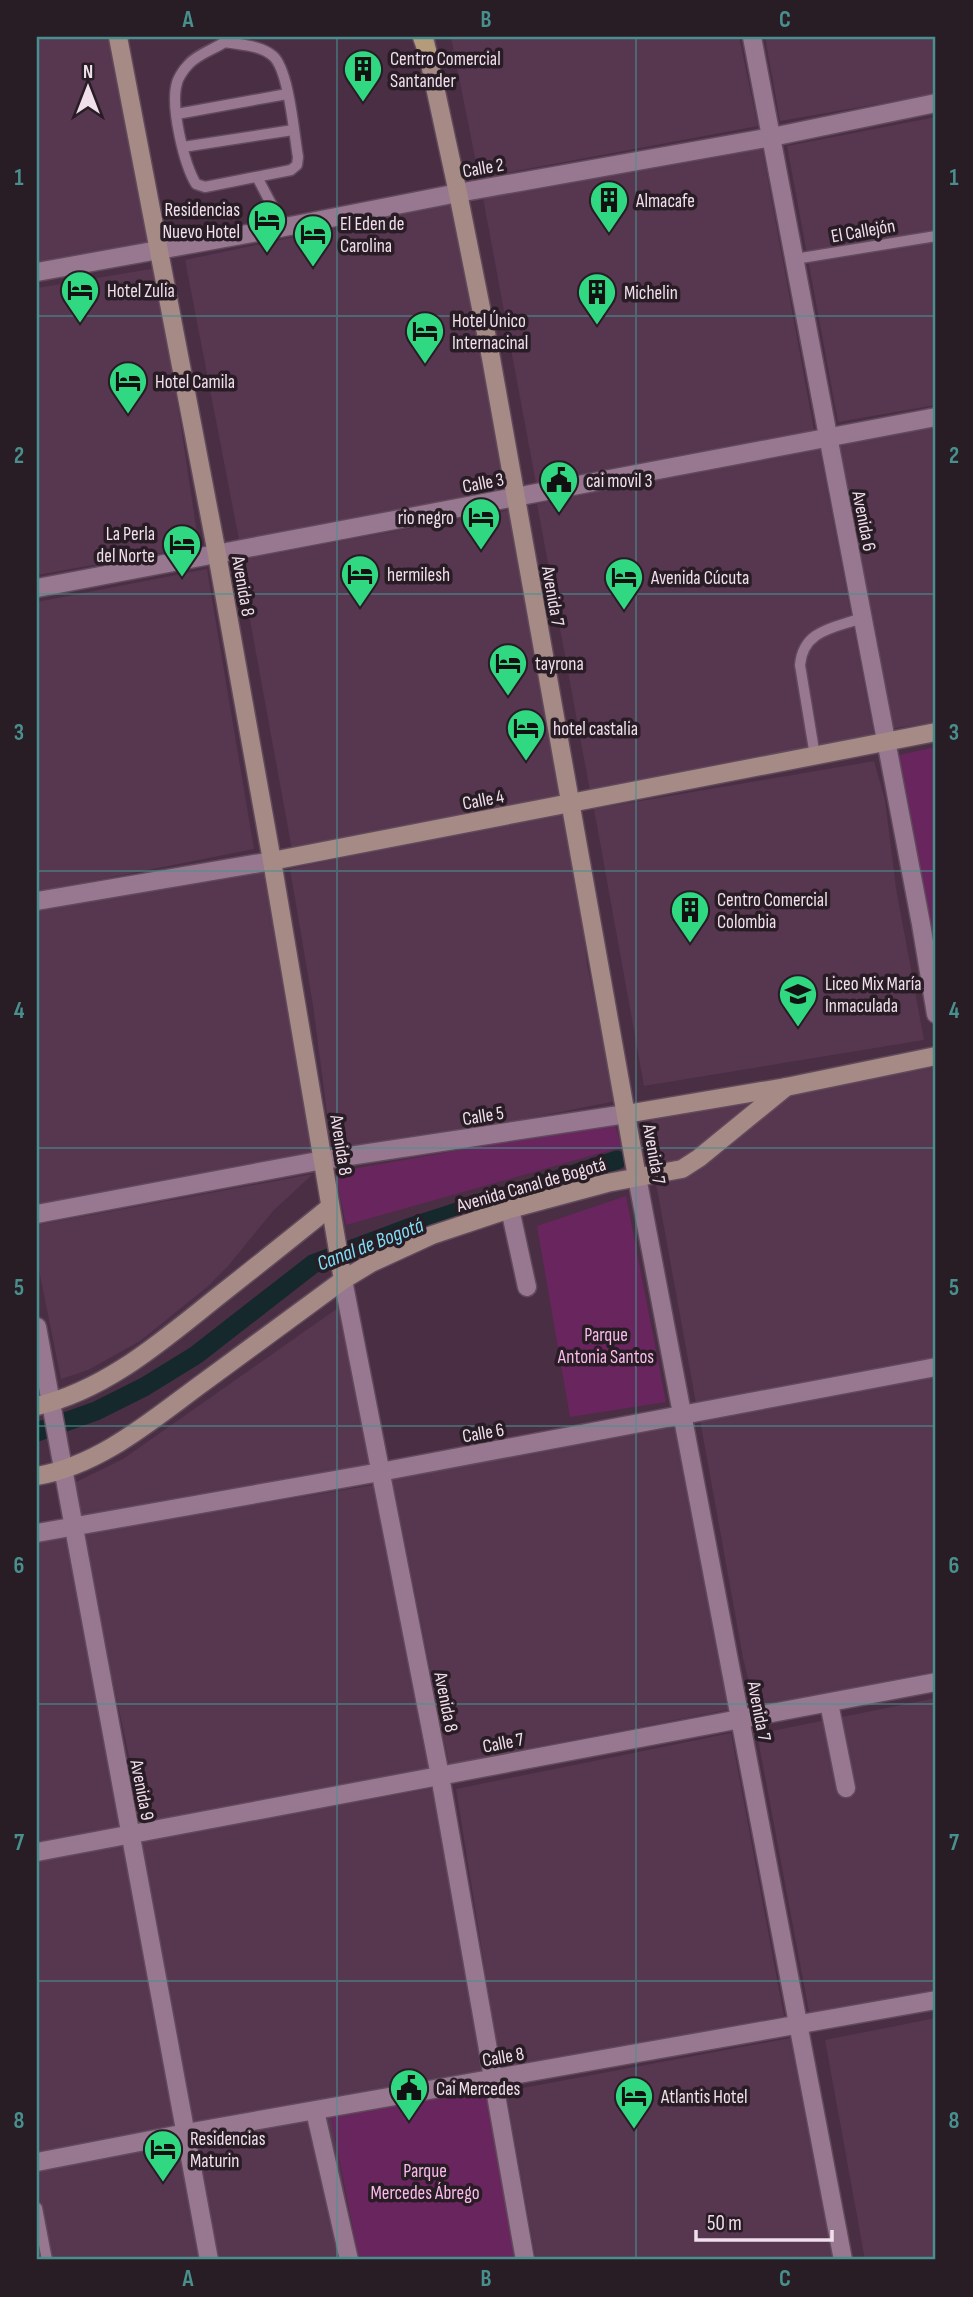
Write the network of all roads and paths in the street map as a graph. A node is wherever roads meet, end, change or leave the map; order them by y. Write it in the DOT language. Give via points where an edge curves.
graph roads {
  1 [pos="118,37"];
  2 [pos="752,37"];
  3 [pos="225,40"];
  4 [pos="423,40"];
  5 [pos="287,94"];
  6 [pos="936,103"];
  7 [pos="177,114"];
  8 [pos="293,130"];
  9 [pos="772,137"];
  10 [pos="183,147"];
  11 [pos="257,177"];
  12 [pos="458,193"];
  13 [pos="280,228"];
  14 [pos="936,236"];
  15 [pos="158,251"];
  16 [pos="794,259"];
  17 [pos="37,272"];
  18 [pos="936,417"];
  19 [pos="828,438"];
  20 [pos="515,497"];
  21 [pos="217,554"];
  22 [pos="37,588"];
  23 [pos="862,618"];
  24 [pos="936,732"];
  25 [pos="886,742"];
  26 [pos="815,756"];
  27 [pos="570,803"];
  28 [pos="272,861"];
  29 [pos="37,901"];
  30 [pos="936,1014"];
  31 [pos="936,1056"];
  32 [pos="786,1087"];
  33 [pos="626,1114"];
  34 [pos="323,1160"];
  35 [pos="637,1177"];
  36 [pos="330,1207"];
  37 [pos="510,1209"];
  38 [pos="37,1214"];
  39 [pos="343,1280"];
  40 [pos="527,1287"];
  41 [pos="37,1327"];
  42 [pos="936,1367"];
  43 [pos="46,1409"];
  44 [pos="682,1417"];
  45 [pos="62,1471"];
  46 [pos="380,1472"];
  47 [pos="37,1476"];
  48 [pos="72,1527"];
  49 [pos="37,1533"];
  50 [pos="936,1682"];
  51 [pos="828,1703"];
  52 [pos="740,1719"];
  53 [pos="440,1776"];
  54 [pos="846,1788"];
  55 [pos="130,1834"];
  56 [pos="37,1852"];
  57 [pos="936,2000"];
  58 [pos="798,2026"];
  59 [pos="494,2079"];
  60 [pos="315,2110"];
  61 [pos="186,2133"];
  62 [pos="37,2162"];
  63 [pos="37,2208"];
  64 [pos="47,2260"];
  65 [pos="209,2260"];
  66 [pos="349,2260"];
  67 [pos="525,2260"];
  68 [pos="843,2260"];
  1 -- 15 [label="main road, Avenida 8"];
  2 -- 9 [label="street, Avenida 6"];
  3 -- 5 [label="lane" via="273,56 284,74"];
  3 -- 7 [label="lane" via="189,63 177,82"];
  4 -- 12 [label="main road, Avenida 7"];
  5 -- 7 [label="lane"];
  5 -- 8 [label="lane"];
  6 -- 9 [label="street, Calle 2"];
  7 -- 10 [label="lane"];
  8 -- 10 [label="lane"];
  8 -- 11 [label="lane" via="297,165"];
  9 -- 12 [label="street, Calle 2"];
  9 -- 16 [label="street, Avenida 6"];
  10 -- 11 [label="lane" via="196,184 205,187"];
  11 -- 13 [label="lane"];
  12 -- 13 [label="street, Calle 2"];
  12 -- 20 [label="main road, Avenida 7"];
  13 -- 15 [label="street, Calle 2"];
  14 -- 16 [label="lane, El Callejón"];
  15 -- 17 [label="street, Calle 2"];
  15 -- 21 [label="main road, Avenida 8"];
  16 -- 19 [label="street, Avenida 6"];
  18 -- 19 [label="street, Calle 3"];
  19 -- 20 [label="street, Calle 3"];
  19 -- 23 [label="street, Avenida 6"];
  20 -- 21 [label="street, Calle 3"];
  20 -- 27 [label="main road, Avenida 7"];
  21 -- 22 [label="street, Calle 3"];
  21 -- 28 [label="main road, Avenida 8"];
  23 -- 25 [label="street, Avenida 6"];
  23 -- 26 [label="lane" via="820,633 801,653"];
  24 -- 25 [label="main road, Calle 4"];
  25 -- 26 [label="main road, Calle 4"];
  25 -- 30 [label="street, Avenida 6"];
  26 -- 27 [label="main road, Calle 4"];
  27 -- 28 [label="main road, Calle 4"];
  27 -- 33 [label="main road, Avenida 7"];
  28 -- 29 [label="street, Calle 4"];
  28 -- 34 [label="main road, Avenida 8"];
  31 -- 32 [label="main road, Calle 5"];
  32 -- 33 [label="main road, Calle 5"];
  32 -- 35 [label="main road, Avenida Canal de Bogotá" via="682,1169"];
  33 -- 34 [label="street, Calle 5"];
  33 -- 35 [label="main road, Avenida 7"];
  34 -- 36 [label="main road, Avenida 8"];
  34 -- 38 [label="street, Calle 5"];
  35 -- 37 [label="main road, Avenida Canal de Bogotá"];
  35 -- 44 [label="street, Avenida 7"];
  36 -- 39 [label="main road, Avenida 8"];
  36 -- 43 [label="main road" via="145,1354"];
  37 -- 39 [label="main road, Avenida Canal de Bogotá" via="432,1235"];
  37 -- 40 [label="street"];
  39 -- 45 [label="main road, Avenida Canal de Bogotá" via="141,1428 97,1456"];
  39 -- 46 [label="street, Avenida 8"];
  41 -- 43 [label="street, Avenida 9"];
  42 -- 44 [label="street, Calle 6"];
  43 -- 45 [label="street, Avenida 9"];
  44 -- 46 [label="street, Calle 6"];
  44 -- 52 [label="street, Avenida 7"];
  45 -- 47 [label="main road, Avenida Canal de Bogotá"];
  45 -- 48 [label="street, Avenida 9"];
  46 -- 48 [label="street, Calle 6"];
  46 -- 53 [label="street, Avenida 8"];
  48 -- 49 [label="street, Calle 6"];
  48 -- 55 [label="street, Avenida 9"];
  50 -- 51 [label="street, Calle 7"];
  51 -- 52 [label="street, Calle 7"];
  51 -- 54 [label="street"];
  52 -- 53 [label="street, Calle 7"];
  52 -- 58 [label="street, Avenida 7"];
  53 -- 55 [label="street, Calle 7"];
  53 -- 59 [label="street, Avenida 8"];
  55 -- 56 [label="street, Calle 7"];
  55 -- 61 [label="street, Avenida 9"];
  57 -- 58 [label="street, Calle 8"];
  58 -- 59 [label="street, Calle 8"];
  58 -- 68 [label="street, Avenida 7"];
  59 -- 60 [label="street, Calle 8"];
  59 -- 67 [label="street, Avenida 8"];
  60 -- 61 [label="street, Calle 8"];
  60 -- 66 [label="street"];
  61 -- 62 [label="street, Calle 8"];
  61 -- 65 [label="street, Avenida 9"];
  63 -- 64 [label="lane"];
}
